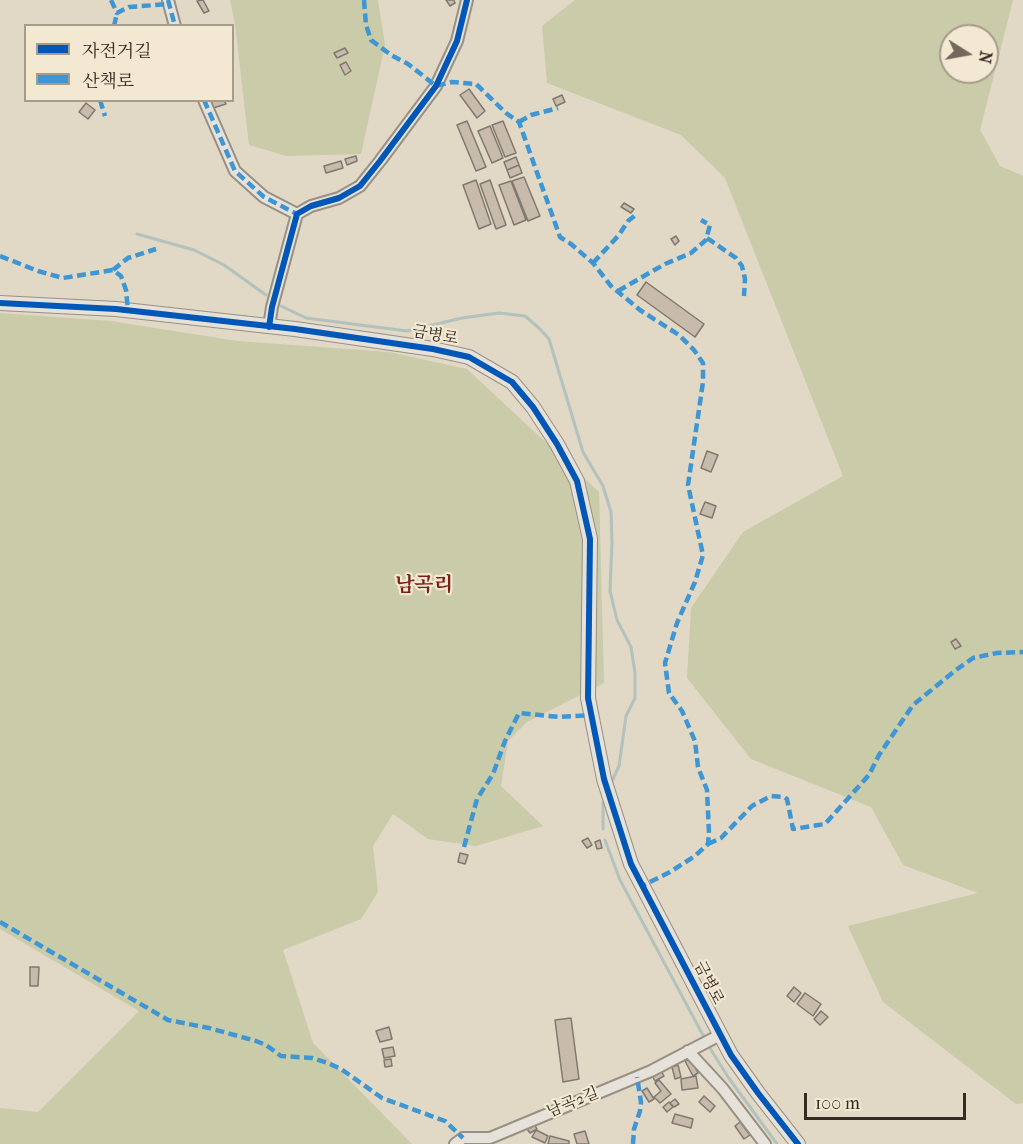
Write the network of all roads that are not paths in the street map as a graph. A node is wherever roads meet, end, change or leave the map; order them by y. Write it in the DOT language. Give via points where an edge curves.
graph roads {
  1 [pos="168,0"];
  2 [pos="467,0"];
  3 [pos="174,24"];
  4 [pos="205,102"];
  5 [pos="297,214"];
  6 [pos="0,303"];
  7 [pos="269,327"];
  8 [pos="718,1037"];
  9 [pos="692,1049"];
  10 [pos="455,1144"];
  11 [pos="765,1144"];
  12 [pos="798,1144"];
  1 -- 3 [label="street"];
  2 -- 5 [label="street" via="457,41 436,86 380,161 360,186"];
  4 -- 5 [label="street" via="235,171 264,197"];
  5 -- 7 [label="street"];
  6 -- 7 [label="street, 금병로" via="116,309"];
  7 -- 8 [label="street, 금병로" via="469,357 512,382 557,444 577,481 590,539 588,698 604,779 630,864"];
  8 -- 9 [label="street, 남곡2길"];
  8 -- 12 [label="street, 금병로"];
  9 -- 10 [label="street, 남곡2길" via="651,1071 490,1138 462,1138"];
  9 -- 11 [label="street"];
}
